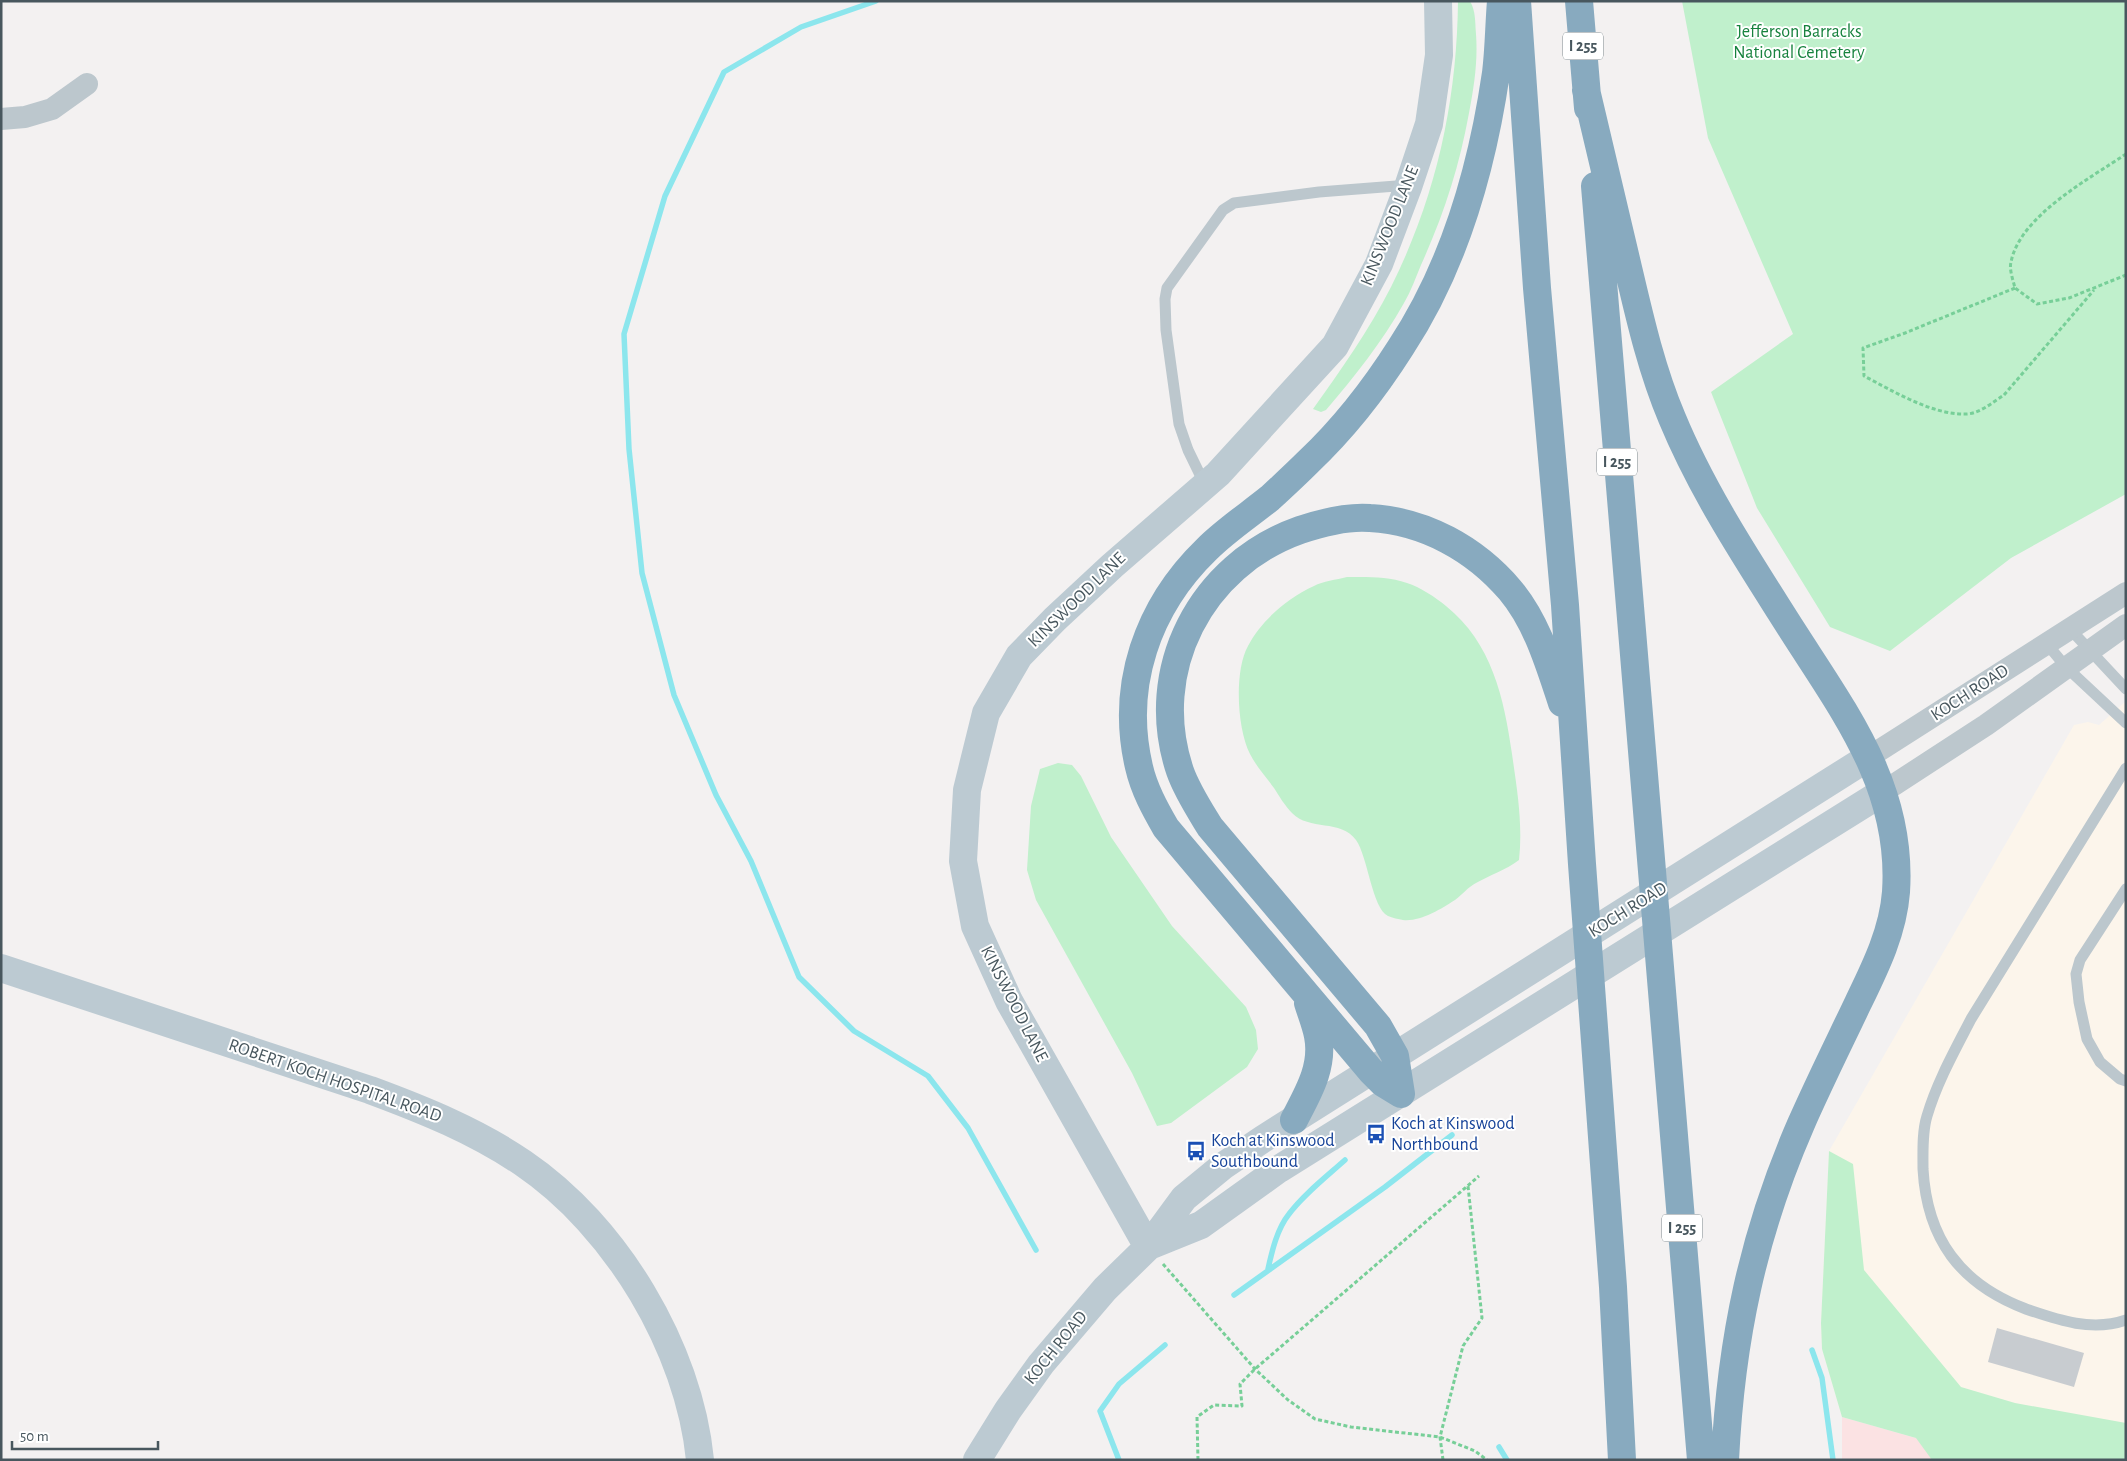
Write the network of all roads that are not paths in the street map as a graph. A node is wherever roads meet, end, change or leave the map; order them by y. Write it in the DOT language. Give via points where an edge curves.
graph roads {
  1 [pos="1438,1"];
  2 [pos="1501,1"];
  3 [pos="1517,1"];
  4 [pos="1579,1"];
  5 [pos="87,84"];
  6 [pos="1586,90"];
  7 [pos="1,119"];
  8 [pos="1409,184"];
  9 [pos="1205,485"];
  10 [pos="2126,593"];
  11 [pos="2126,625"];
  12 [pos="2070,629"];
  13 [pos="2047,644"];
  14 [pos="2089,651"];
  15 [pos="2066,667"];
  16 [pos="2126,688"];
  17 [pos="2126,723"];
  18 [pos="1574,740"];
  19 [pos="1869,757"];
  20 [pos="2126,768"];
  21 [pos="1883,792"];
  22 [pos="2126,889"];
  23 [pos="1,968"];
  24 [pos="1304,992"];
  25 [pos="1395,1056"];
  26 [pos="1371,1071"];
  27 [pos="2126,1081"];
  28 [pos="1401,1094"];
  29 [pos="1294,1120"];
  30 [pos="1148,1247"];
  31 [pos="2126,1320"];
  32 [pos="700,1460"];
  33 [pos="977,1460"];
  34 [pos="1622,1460"];
  35 [pos="1701,1460"];
  36 [pos="1725,1460"];
  1 -- 8 [label="street, KINSWOOD LANE" via="1439,55 1429,124"];
  2 -- 24 [label="highway" via="1496,70 1472,192 1442,272 1423,309 1382,375 1350,417 1310,460 1206,550 1179,579 1158,610 1146,638 1139,667 1133,699 1133,732 1139,769 1151,800 1166,828"];
  3 -- 18 [label="highway"];
  4 -- 6 [label="highway, I 255"];
  5 -- 7 [label="street" via="52,109"];
  6 -- 19 [label="highway" via="1642,327 1672,418 1721,515 1845,710"];
  6 -- 35 [label="highway, I 255"];
  8 -- 9 [label="street, KINSWOOD LANE" via="1379,264 1335,346"];
  8 -- 9 [label="lane" via="1234,203 1223,210 1167,288 1166,330 1179,424"];
  9 -- 30 [label="street, KINSWOOD LANE" via="1112,566 1019,656 986,714 967,790 963,861 975,926 1008,1002"];
  10 -- 12 [label="street, KOCH ROAD"];
  11 -- 14 [label="street, KOCH ROAD"];
  12 -- 13 [label="street, KOCH ROAD"];
  12 -- 14 [label="lane"];
  13 -- 15 [label="lane"];
  13 -- 19 [label="street, KOCH ROAD"];
  14 -- 15 [label="street, KOCH ROAD"];
  14 -- 16 [label="lane"];
  15 -- 17 [label="lane"];
  15 -- 21 [label="street, KOCH ROAD" via="1986,725"];
  18 -- 25 [label="highway" via="1542,643 1511,591 1472,553 1426,529 1369,518 1342,520 1283,536 1235,567 1196,613 1173,673 1170,704 1172,737 1180,770 1191,796 1210,827 1378,1026"];
  18 -- 34 [label="highway" via="1613,1287"];
  19 -- 21 [label="highway"];
  19 -- 25 [label="street, KOCH ROAD"];
  20 -- 31 [label="lane" via="1971,1019 1950,1059 1927,1117 1923,1156 1924,1190 1933,1225 1951,1257 1976,1284 2017,1305 2058,1320 2088,1325"];
  21 -- 28 [label="street, KOCH ROAD"];
  21 -- 36 [label="highway" via="1889,808 1896,865 1892,917 1885,943 1801,1124 1766,1218 1735,1346"];
  22 -- 27 [label="lane" via="2080,960 2076,974 2087,1039 2100,1062"];
  23 -- 32 [label="street, ROBERT KOCH HOSPITAL ROAD" via="370,1090 461,1127 525,1164 604,1237 629,1273 667,1341 681,1377 694,1422"];
  24 -- 26 [label="highway"];
  24 -- 29 [label="highway" via="1318,1037 1318,1060 1313,1083"];
  25 -- 26 [label="street, KOCH ROAD"];
  25 -- 28 [label="highway"];
  26 -- 28 [label="highway"];
  26 -- 29 [label="street, KOCH ROAD"];
  28 -- 30 [label="street, KOCH ROAD" via="1279,1169 1201,1225"];
  29 -- 30 [label="street, KOCH ROAD" via="1222,1166 1184,1198"];
  30 -- 33 [label="street, KOCH ROAD" via="1099,1295 1041,1364"];
}
